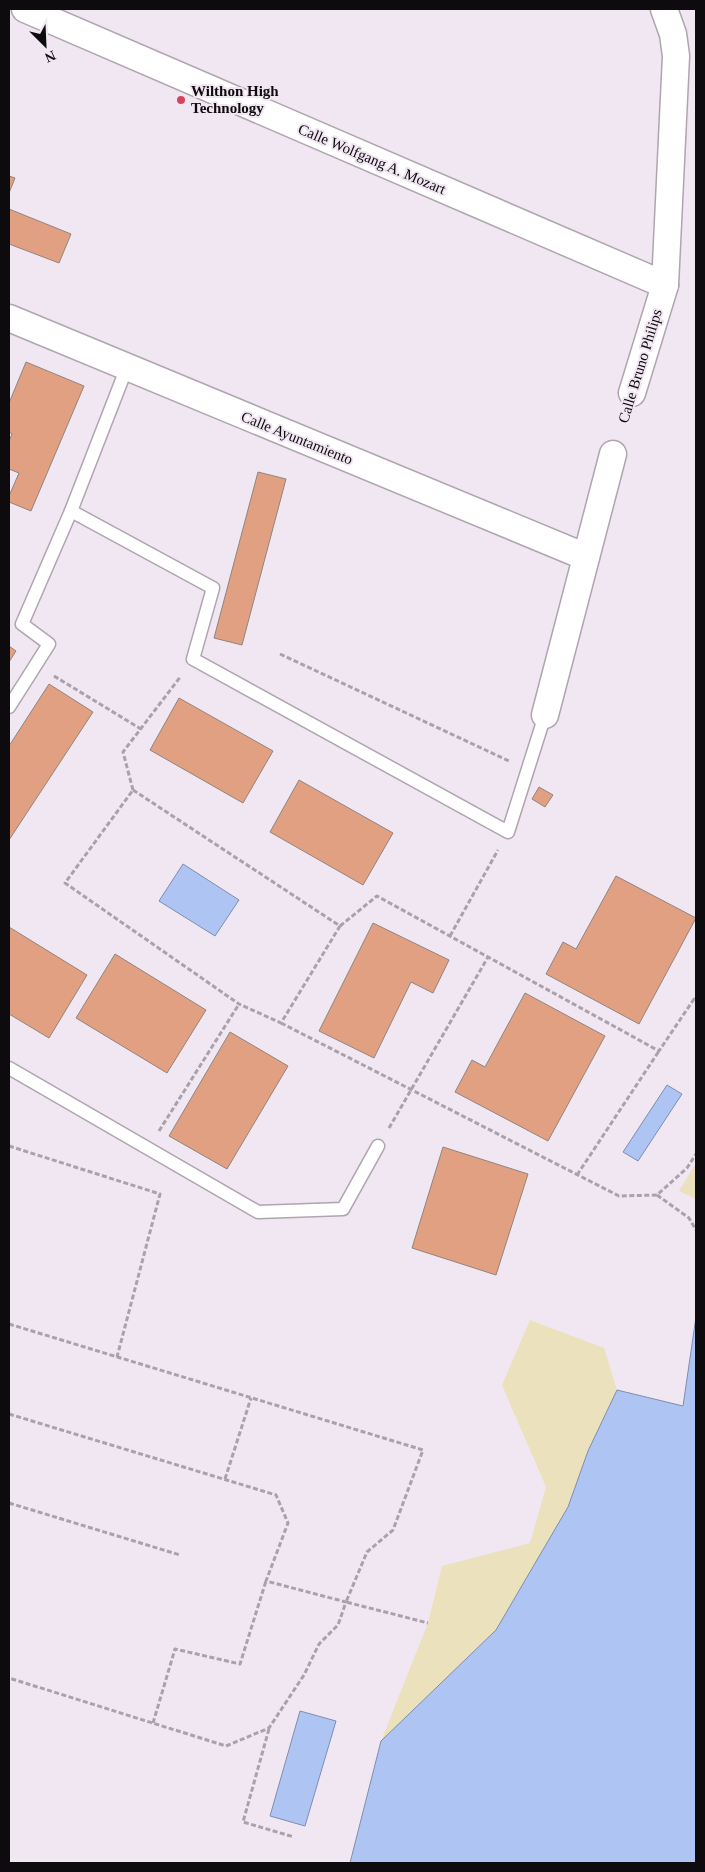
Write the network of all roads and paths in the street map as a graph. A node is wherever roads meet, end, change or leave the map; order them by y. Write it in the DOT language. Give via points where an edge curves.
graph roads {
  1 [pos="25,9"];
  2 [pos="664,9"];
  3 [pos="665,285"];
  4 [pos="9,318"];
  5 [pos="127,367"];
  6 [pos="632,393"];
  7 [pos="613,454"];
  8 [pos="71,511"];
  9 [pos="586,557"];
  10 [pos="280,654"];
  11 [pos="193,659"];
  12 [pos="36,665"];
  13 [pos="9,707"];
  14 [pos="544,716"];
  15 [pos="142,729"];
  16 [pos="528,769"];
  17 [pos="133,790"];
  18 [pos="508,832"];
  19 [pos="340,926"];
  20 [pos="450,936"];
  21 [pos="488,956"];
  22 [pos="696,1001"];
  23 [pos="239,1004"];
  24 [pos="281,1024"];
  25 [pos="659,1051"];
  26 [pos="9,1068"];
  27 [pos="411,1090"];
  28 [pos="9,1146"];
  29 [pos="378,1146"];
  30 [pos="148,1149"];
  31 [pos="696,1154"];
  32 [pos="578,1175"];
  33 [pos="657,1195"];
  34 [pos="696,1230"];
  35 [pos="9,1324"];
  36 [pos="117,1357"];
  37 [pos="252,1398"];
  38 [pos="9,1414"];
  39 [pos="225,1479"];
  40 [pos="9,1503"];
  41 [pos="180,1555"];
  42 [pos="266,1580"];
  43 [pos="346,1602"];
  44 [pos="428,1623"];
  45 [pos="9,1678"];
  46 [pos="153,1723"];
  47 [pos="269,1728"];
  48 [pos="294,1837"];
  1 -- 3 [label="street, Calle Wolfgang A. Mozart"];
  2 -- 3 [label="street, Calle Bruno Philips" via="673,34 676,56"];
  3 -- 6 [label="street, Calle Bruno Philips"];
  4 -- 5 [label="street, Calle Ayuntamiento"];
  5 -- 8 [label="lane"];
  5 -- 9 [label="street, Calle Ayuntamiento"];
  7 -- 9 [label="street"];
  8 -- 11 [label="lane" via="213,588"];
  8 -- 12 [label="lane" via="22,624 50,644"];
  9 -- 14 [label="street"];
  10 -- 16 [label="path"];
  11 -- 15 [label="path"];
  11 -- 18 [label="lane"];
  12 -- 13 [label="lane"];
  12 -- 15 [label="path"];
  14 -- 16 [label="lane"];
  15 -- 17 [label="path" via="124,752"];
  16 -- 18 [label="lane"];
  17 -- 19 [label="path"];
  17 -- 23 [label="path" via="65,883"];
  18 -- 20 [label="path"];
  19 -- 20 [label="path" via="377,896"];
  19 -- 24 [label="path"];
  20 -- 21 [label="path"];
  21 -- 25 [label="path"];
  21 -- 27 [label="path"];
  22 -- 25 [label="path" via="694,999"];
  23 -- 24 [label="path"];
  23 -- 30 [label="path"];
  24 -- 27 [label="path"];
  25 -- 32 [label="path"];
  26 -- 30 [label="lane"];
  27 -- 29 [label="path"];
  27 -- 32 [label="path"];
  28 -- 36 [label="path" via="160,1194"];
  29 -- 30 [label="lane" via="343,1209 258,1212"];
  31 -- 33 [label="path" via="687,1168"];
  32 -- 33 [label="path" via="619,1196"];
  33 -- 34 [label="path" via="689,1218"];
  35 -- 36 [label="path"];
  36 -- 37 [label="path"];
  37 -- 39 [label="path"];
  37 -- 43 [label="path" via="423,1450 393,1530 367,1552"];
  38 -- 39 [label="path"];
  39 -- 42 [label="path" via="276,1495 288,1523"];
  40 -- 41 [label="path"];
  42 -- 43 [label="path"];
  42 -- 46 [label="path" via="240,1664 176,1649"];
  43 -- 44 [label="path"];
  43 -- 47 [label="path" via="338,1625 319,1644 304,1675"];
  45 -- 46 [label="path"];
  46 -- 47 [label="path" via="226,1746"];
  47 -- 48 [label="path" via="243,1822"];
}
